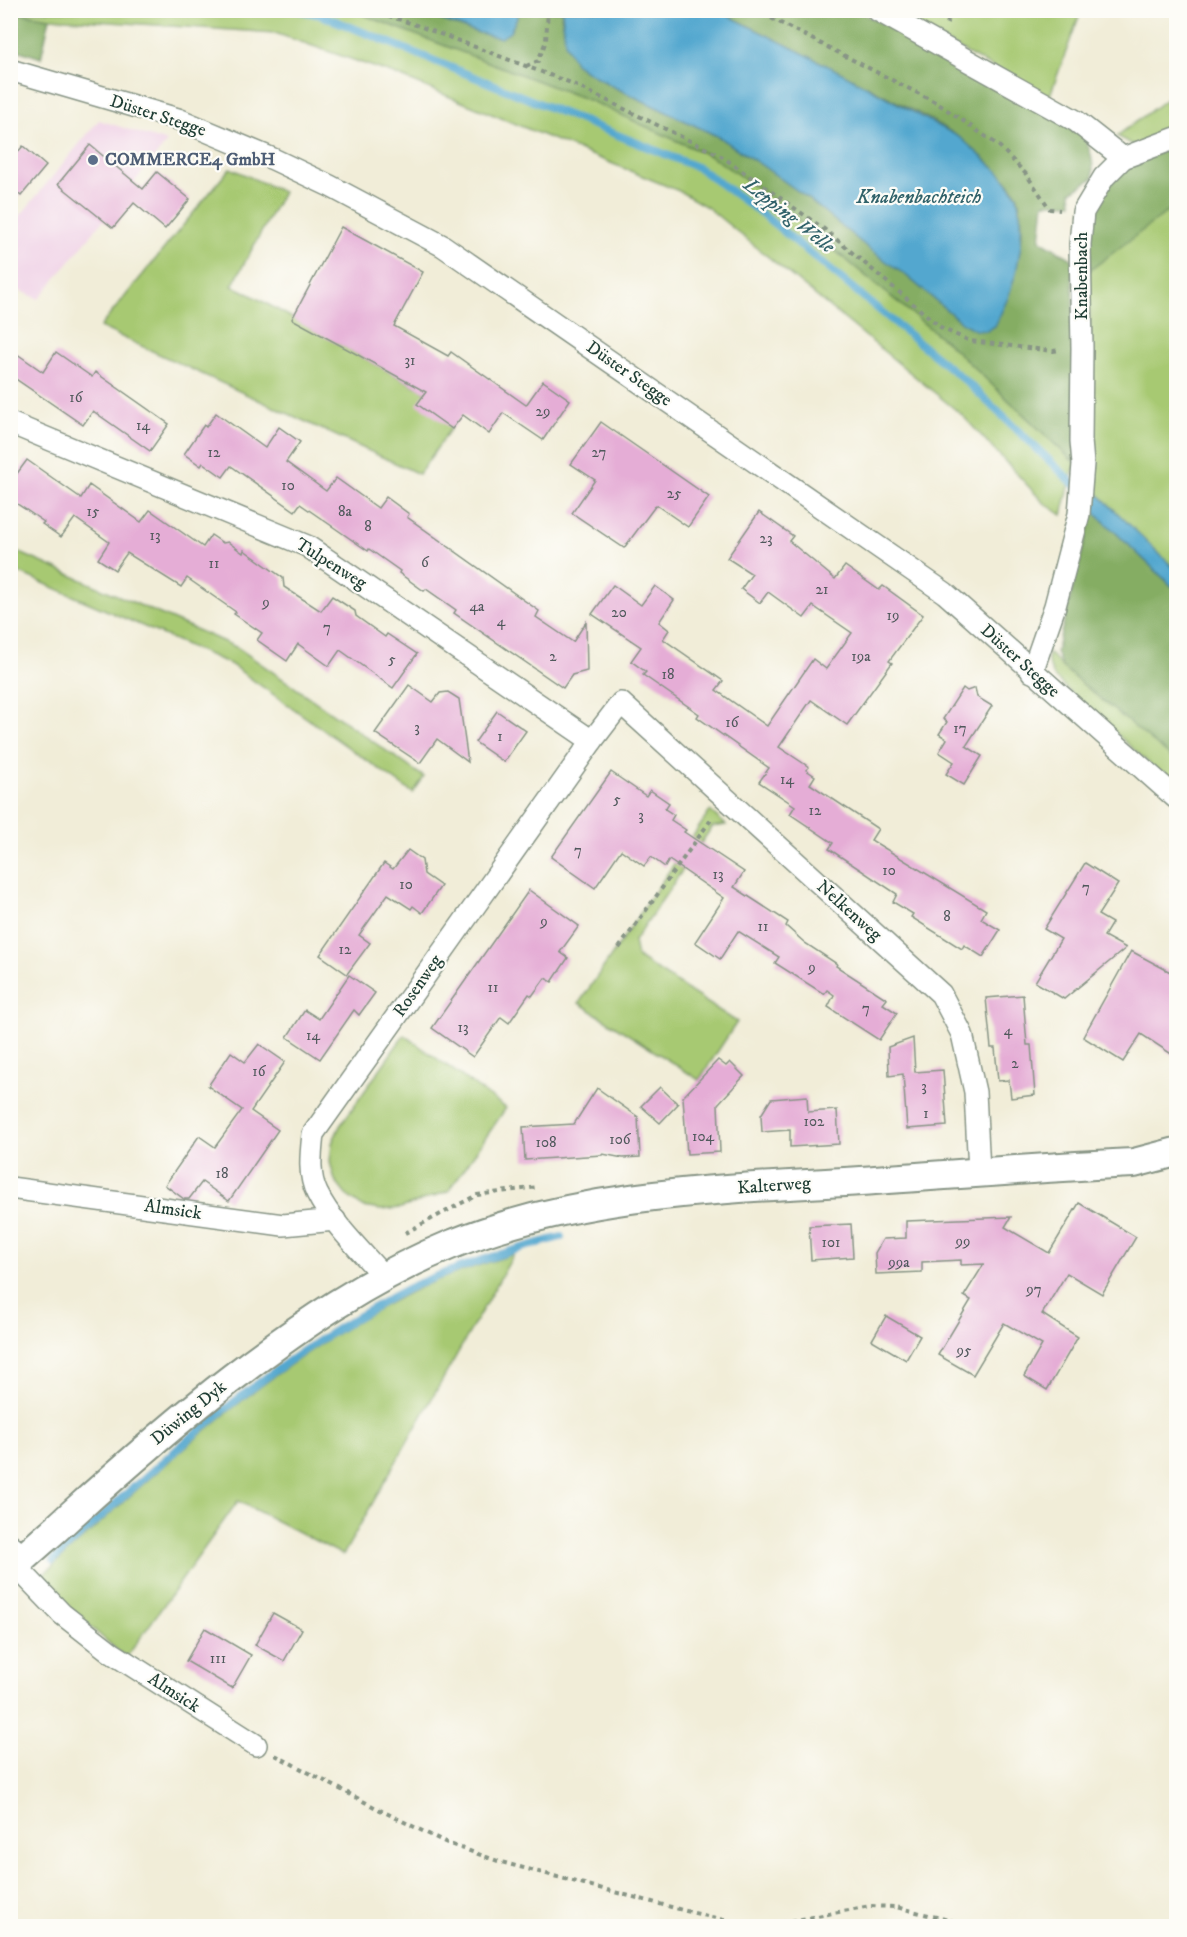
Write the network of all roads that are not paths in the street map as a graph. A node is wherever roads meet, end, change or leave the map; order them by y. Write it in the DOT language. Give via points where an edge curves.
graph roads {
  1 [pos="877,10"];
  2 [pos="10,70"];
  3 [pos="1176,138"];
  4 [pos="1123,159"];
  5 [pos="10,423"];
  6 [pos="1032,672"];
  7 [pos="621,703"];
  8 [pos="592,741"];
  9 [pos="1176,798"];
  10 [pos="1176,1152"];
  11 [pos="979,1172"];
  12 [pos="10,1188"];
  13 [pos="335,1220"];
  14 [pos="383,1276"];
  15 [pos="16,1556"];
  16 [pos="256,1745"];
  1 -- 4 [label="street" via="1076,121"];
  2 -- 6 [label="street, Düster Stegge" via="177,119 330,186 443,246 945,593"];
  3 -- 4 [label="street, Knabenbach"];
  4 -- 6 [label="street, Knabenbach" via="1104,177 1083,212 1083,464 1079,514 1055,606"];
  5 -- 8 [label="street, Tulpenweg" via="307,546"];
  6 -- 9 [label="street, Düster Stegge"];
  7 -- 8 [label="street, Rosenweg"];
  7 -- 11 [label="street, Nelkenweg" via="941,994 962,1034 975,1092"];
  8 -- 13 [label="street, Rosenweg" via="313,1134 310,1164 316,1192"];
  10 -- 11 [label="street, Kalterweg" via="1134,1163"];
  11 -- 14 [label="street, Kalterweg" via="744,1187 598,1204 499,1228 450,1245"];
  12 -- 13 [label="street, Almsick" via="283,1226"];
  13 -- 14 [label="street, Rosenweg"];
  14 -- 15 [label="street, Düwing Dyk" via="270,1349"];
  15 -- 16 [label="street, Almsick" via="62,1614 112,1653"];
}
